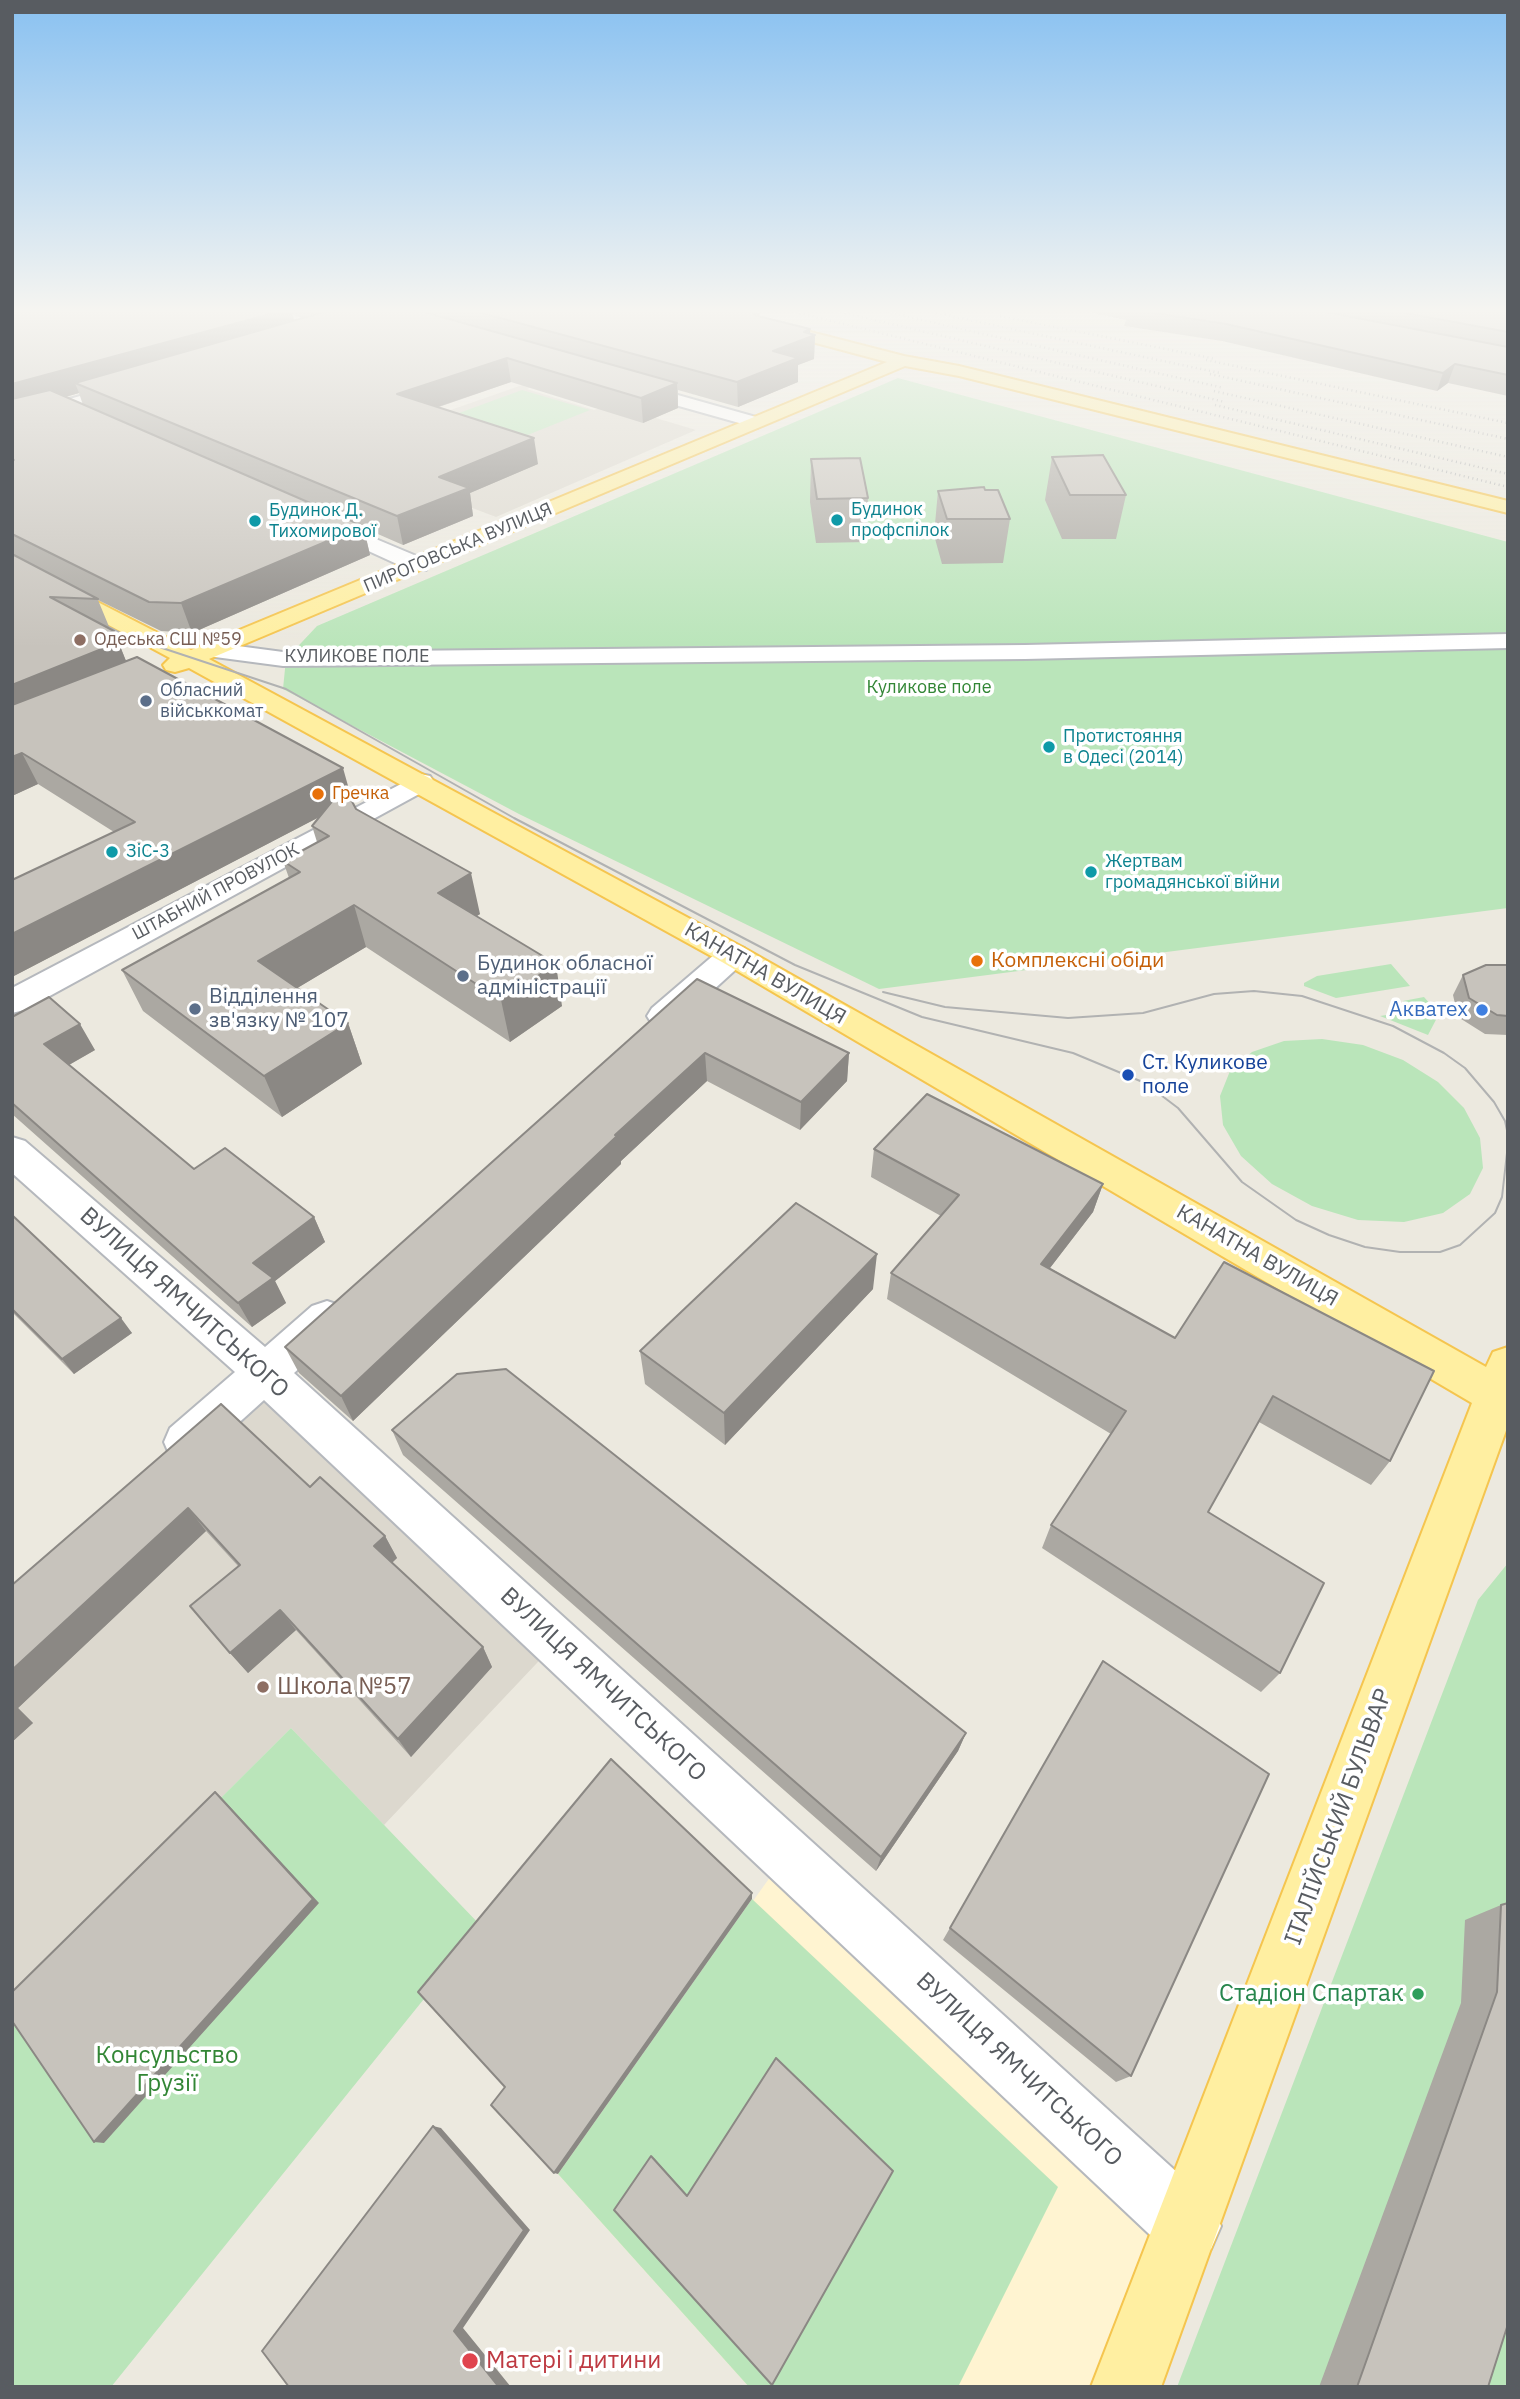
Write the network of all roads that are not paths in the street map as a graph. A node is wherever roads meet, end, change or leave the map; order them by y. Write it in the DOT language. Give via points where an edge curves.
graph roads {
  1 [pos="757,424"];
  2 [pos="1120,424"];
  3 [pos="1173,424"];
  4 [pos="1508,507"];
  5 [pos="304,514"];
  6 [pos="1508,523"];
  7 [pos="12,564"];
  8 [pos="418,565"];
  9 [pos="1508,641"];
  10 [pos="202,654"];
  11 [pos="157,673"];
  12 [pos="420,782"];
  13 [pos="733,955"];
  14 [pos="12,1002"];
  15 [pos="639,1038"];
  16 [pos="12,1151"];
  17 [pos="359,1290"];
  18 [pos="265,1373"];
  19 [pos="1504,1387"];
  20 [pos="160,1465"];
  21 [pos="1188,2225"];
  22 [pos="1126,2387"];
  1 -- 8 [label="main road, ПИРОГОВСЬКА ВУЛИЦЯ"];
  2 -- 6 [label="main road"];
  3 -- 4 [label="main road"];
  5 -- 8 [label="street"];
  7 -- 10 [label="main road, КАНАТНА ВУЛИЦЯ"];
  8 -- 10 [label="main road, ПИРОГОВСЬКА ВУЛИЦЯ"];
  9 -- 10 [label="street, КУЛИКОВЕ ПОЛЕ" via="1025,652 298,659"];
  10 -- 11 [label="main road, ПИРОГОВСЬКА ВУЛИЦЯ"];
  10 -- 12 [label="main road, КАНАТНА ВУЛИЦЯ"];
  12 -- 13 [label="main road, КАНАТНА ВУЛИЦЯ"];
  12 -- 14 [label="street, ШТАБНИЙ ПРОВУЛОК"];
  13 -- 15 [label="street"];
  13 -- 19 [label="main road, КАНАТНА ВУЛИЦЯ"];
  16 -- 18 [label="street, ВУЛИЦЯ ЯМЧИТСЬКОГО"];
  17 -- 18 [label="street"];
  18 -- 20 [label="street"];
  18 -- 21 [label="street, ВУЛИЦЯ ЯМЧИТСЬКОГО"];
  19 -- 21 [label="main road, ІТАЛІЙСЬКИЙ БУЛЬВАР"];
  21 -- 22 [label="main road, ІТАЛІЙСЬКИЙ БУЛЬВАР"];
}
